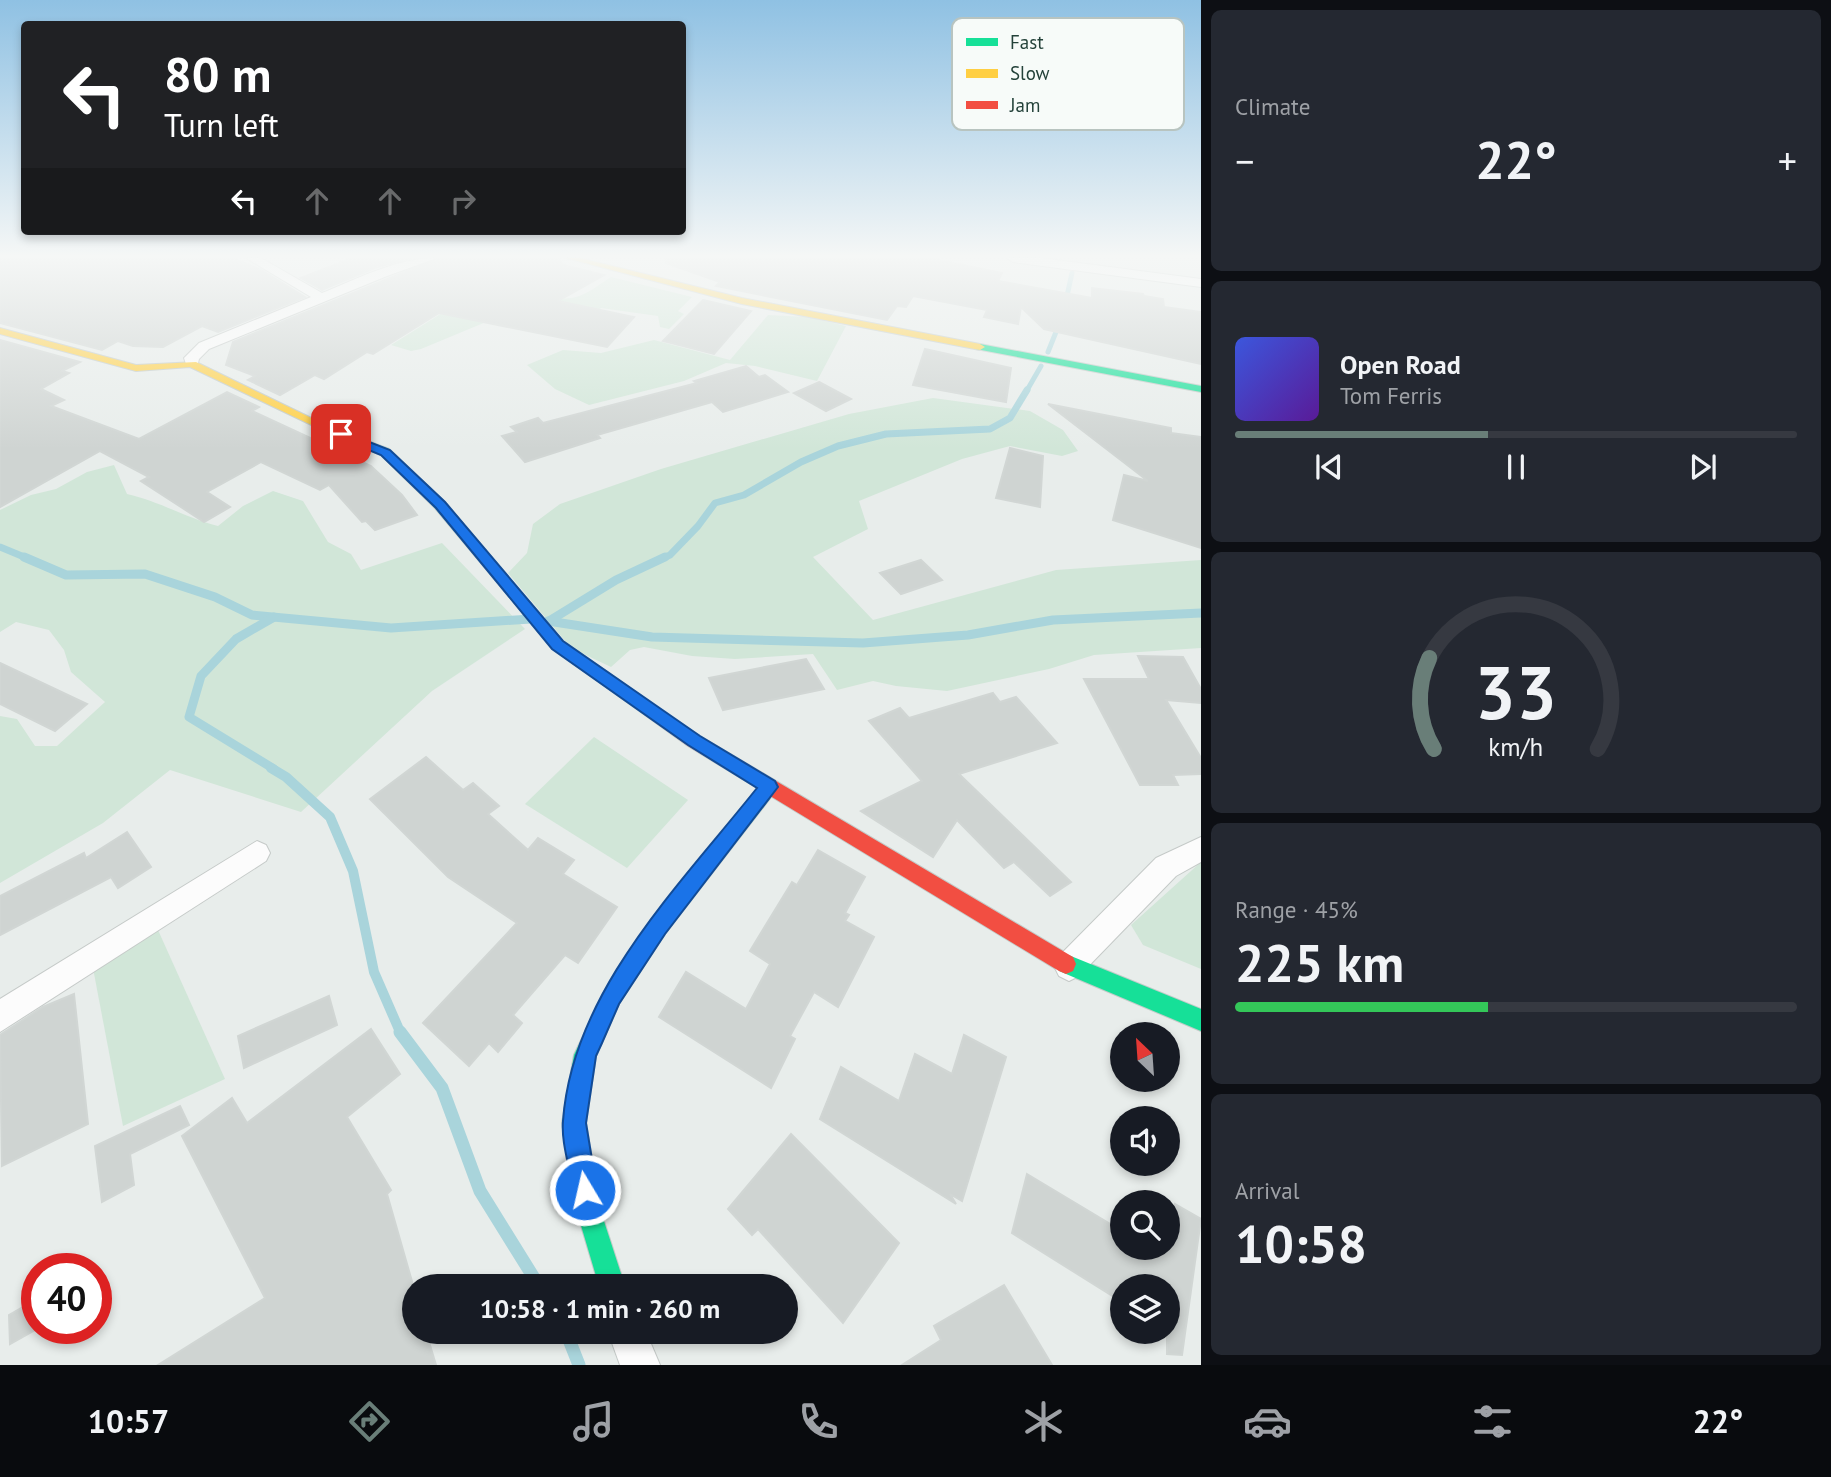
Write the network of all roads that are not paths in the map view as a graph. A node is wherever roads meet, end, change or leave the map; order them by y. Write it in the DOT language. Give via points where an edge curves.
graph roads {
  1 [pos="263,322"];
  2 [pos="850,322"];
  3 [pos="0,331"];
  4 [pos="192,364"];
  5 [pos="1201,389"];
  6 [pos="769,787"];
  7 [pos="1201,849"];
  8 [pos="257,853"];
  9 [pos="1069,966"];
  10 [pos="0,1017"];
  11 [pos="1201,1020"];
  12 [pos="608,1274"];
  13 [pos="631,1344"];
  14 [pos="640,1365"];
  1 -- 4 [label="street" via="204,346 191,358"];
  2 -- 5 [label="street"];
  3 -- 4 [label="street" via="136,368"];
  4 -- 6 [label="street" via="385,452 440,505 558,645 694,741"];
  6 -- 9 [label="street"];
  6 -- 12 [label="street" via="658,927 611,997 585,1055 574,1123 589,1212"];
  7 -- 9 [label="street" via="1166,867"];
  8 -- 10 [label="street"];
  9 -- 11 [label="street"];
  13 -- 14 [label="street"];
}
